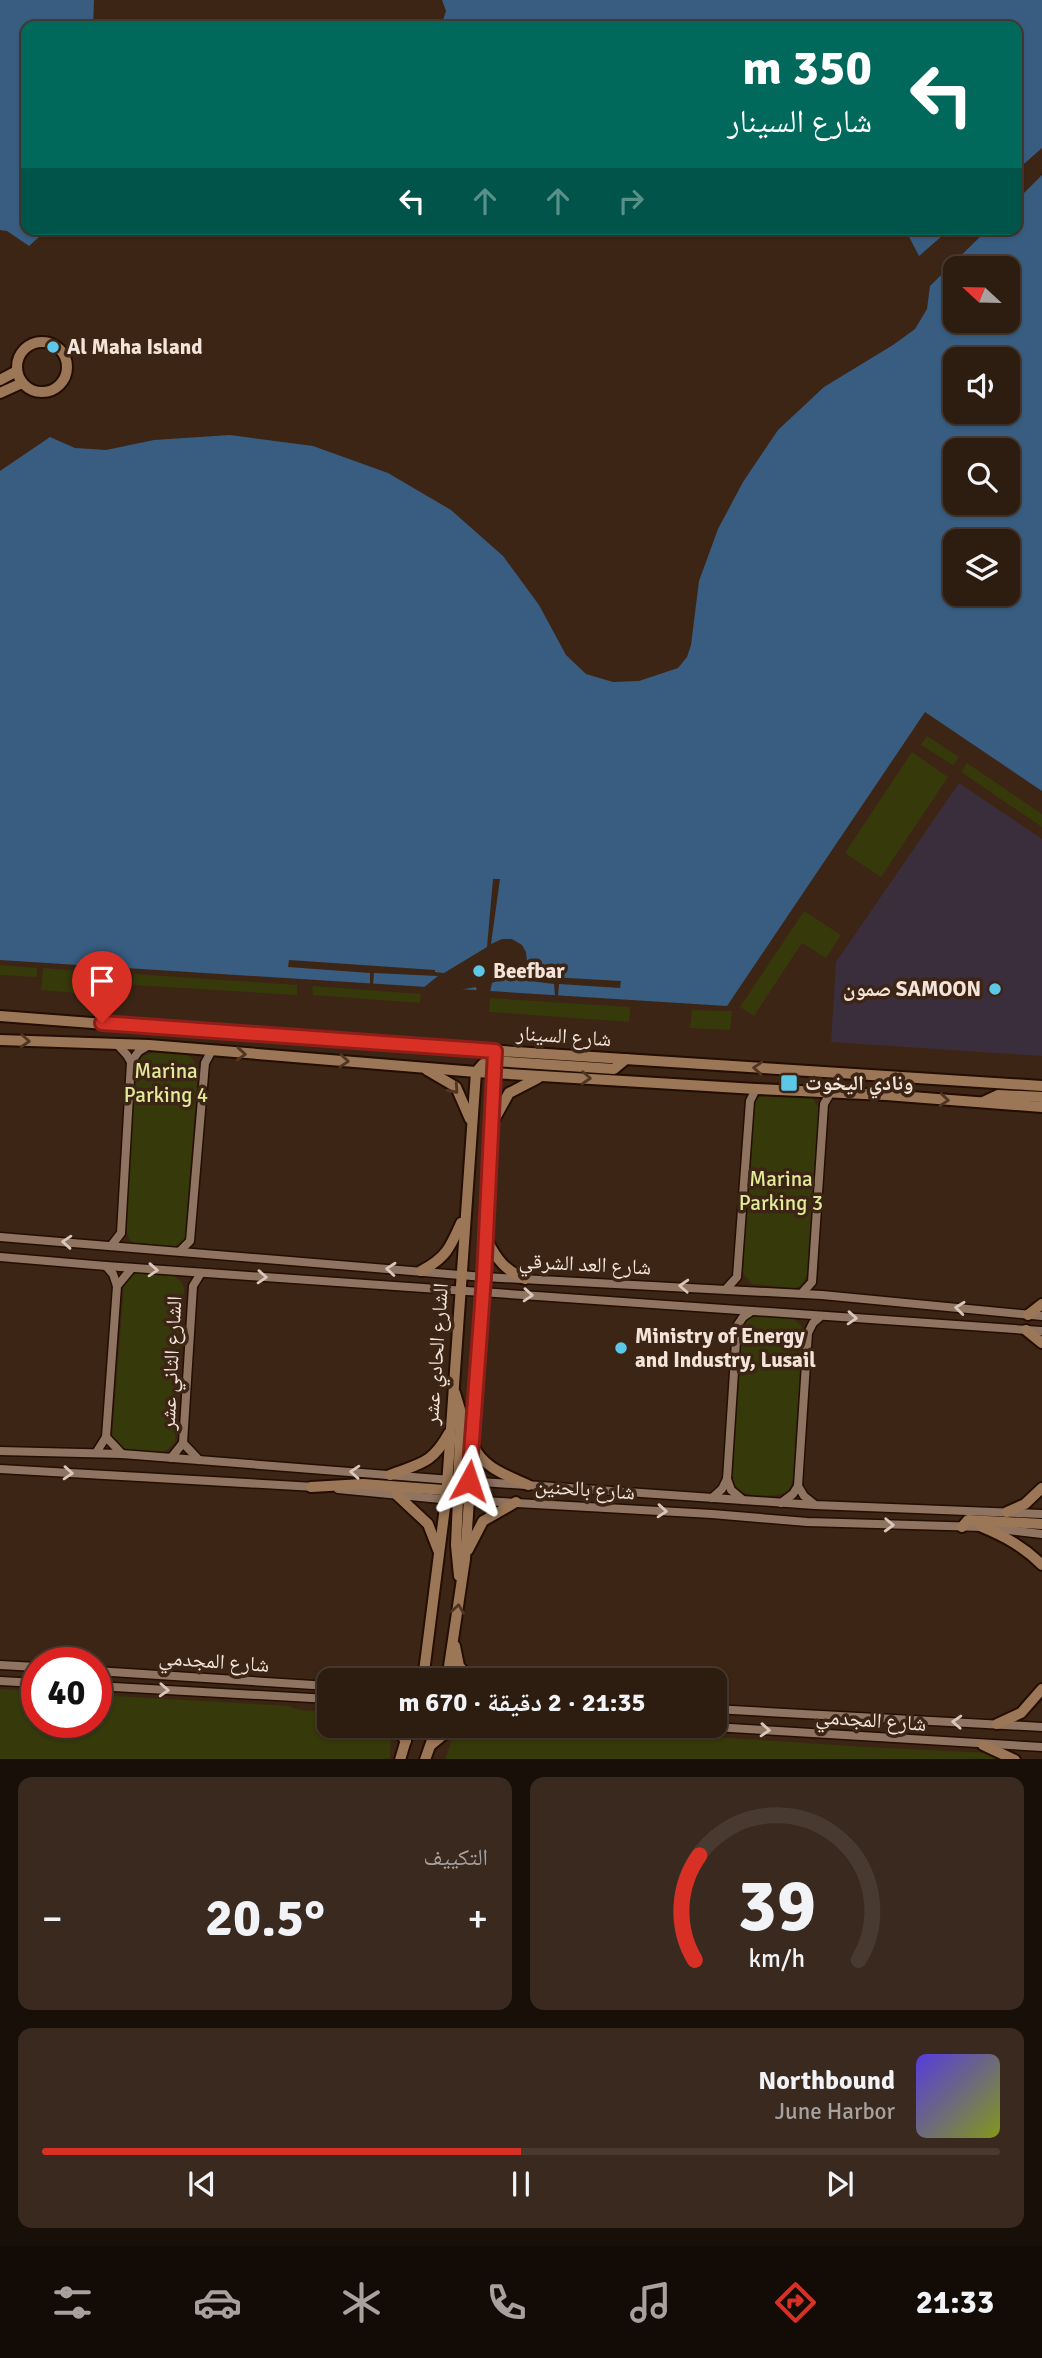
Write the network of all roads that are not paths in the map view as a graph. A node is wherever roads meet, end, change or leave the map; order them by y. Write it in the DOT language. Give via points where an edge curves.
graph roads {
  1 [pos="17,371"];
  2 [pos="0,380"];
  3 [pos="22,383"];
  4 [pos="0,393"];
  5 [pos="0,1016"];
  6 [pos="0,1040"];
  7 [pos="117,1044"];
  8 [pos="149,1045"];
  9 [pos="195,1051"];
  10 [pos="211,1052"];
  11 [pos="494,1056"];
  12 [pos="131,1062"];
  13 [pos="205,1063"];
  14 [pos="422,1068"];
  15 [pos="476,1072"];
  16 [pos="493,1073"];
  17 [pos="542,1076"];
  18 [pos="1042,1079"];
  19 [pos="1024,1085"];
  20 [pos="1042,1086"];
  21 [pos="741,1088"];
  22 [pos="756,1089"];
  23 [pos="814,1091"];
  24 [pos="831,1092"];
  25 [pos="1042,1097"];
  26 [pos="750,1101"];
  27 [pos="980,1103"];
  28 [pos="824,1104"];
  29 [pos="1021,1105"];
  30 [pos="1042,1107"];
  31 [pos="1042,1114"];
  32 [pos="472,1123"];
  33 [pos="491,1126"];
  34 [pos="465,1214"];
  35 [pos="121,1233"];
  36 [pos="0,1237"];
  37 [pos="485,1238"];
  38 [pos="190,1241"];
  39 [pos="111,1246"];
  40 [pos="133,1247"];
  41 [pos="180,1251"];
  42 [pos="201,1253"];
  43 [pos="0,1257"];
  44 [pos="106,1266"];
  45 [pos="132,1268"];
  46 [pos="421,1271"];
  47 [pos="183,1272"];
  48 [pos="201,1273"];
  49 [pos="461,1275"];
  50 [pos="737,1276"];
  51 [pos="484,1277"];
  52 [pos="525,1279"];
  53 [pos="812,1282"];
  54 [pos="117,1286"];
  55 [pos="193,1286"];
  56 [pos="727,1288"];
  57 [pos="747,1289"];
  58 [pos="460,1290"];
  59 [pos="482,1292"];
  60 [pos="802,1293"];
  61 [pos="822,1295"];
  62 [pos="1042,1304"];
  63 [pos="723,1309"];
  64 [pos="752,1311"];
  65 [pos="794,1314"];
  66 [pos="1028,1315"];
  67 [pos="821,1316"];
  68 [pos="1042,1316"];
  69 [pos="737,1326"];
  70 [pos="1026,1330"];
  71 [pos="1042,1331"];
  72 [pos="808,1333"];
  73 [pos="1042,1343"];
  74 [pos="453,1391"];
  75 [pos="450,1431"];
  76 [pos="106,1437"];
  77 [pos="472,1442"];
  78 [pos="183,1443"];
  79 [pos="0,1451"];
  80 [pos="12,1452"];
  81 [pos="96,1453"];
  82 [pos="122,1454"];
  83 [pos="0,1457"];
  84 [pos="171,1458"];
  85 [pos="199,1460"];
  86 [pos="0,1469"];
  87 [pos="390,1475"];
  88 [pos="727,1479"];
  89 [pos="528,1485"];
  90 [pos="798,1486"];
  91 [pos="312,1487"];
  92 [pos="1042,1488"];
  93 [pos="456,1490"];
  94 [pos="397,1495"];
  95 [pos="712,1498"];
  96 [pos="743,1500"];
  97 [pos="516,1502"];
  98 [pos="782,1503"];
  99 [pos="816,1505"];
  100 [pos="1007,1512"];
  101 [pos="1042,1514"];
  102 [pos="1042,1524"];
  103 [pos="962,1527"];
  104 [pos="982,1528"];
  105 [pos="1042,1534"];
  106 [pos="440,1557"];
  107 [pos="465,1559"];
  108 [pos="1042,1565"];
  109 [pos="462,1586"];
  110 [pos="454,1641"];
  111 [pos="0,1665"];
  112 [pos="21,1666"];
  113 [pos="425,1668"];
  114 [pos="449,1668"];
  115 [pos="461,1668"];
  116 [pos="112,1672"];
  117 [pos="0,1681"];
  118 [pos="21,1682"];
  119 [pos="317,1685"];
  120 [pos="112,1687"];
  121 [pos="1042,1689"];
  122 [pos="317,1698"];
  123 [pos="727,1710"];
  124 [pos="997,1724"];
  125 [pos="1042,1727"];
  126 [pos="727,1728"];
  127 [pos="404,1738"];
  128 [pos="407,1738"];
  129 [pos="432,1738"];
  130 [pos="440,1738"];
  131 [pos="406,1741"];
  132 [pos="983,1745"];
  133 [pos="429,1747"];
  134 [pos="1042,1747"];
  135 [pos="400,1759"];
  136 [pos="425,1759"];
  137 [pos="1015,1759"];
  1 -- 2 [label="street"];
  1 -- 3 [label="street"];
  1 -- 3 [label="street" via="20,354 33,343 50,343 66,358 66,376 54,389 36,392"];
  3 -- 4 [label="street"];
  5 -- 11 [label="street, شارع السينار"];
  6 -- 7 [label="street, شارع السينار, one-way"];
  7 -- 8 [label="street, شارع السينار"];
  7 -- 12 [label="street"];
  8 -- 9 [label="street, شارع السينار"];
  8 -- 12 [label="street"];
  9 -- 10 [label="street, شارع السينار"];
  9 -- 13 [label="street"];
  10 -- 13 [label="street"];
  10 -- 14 [label="street, شارع السينار, one-way"];
  11 -- 15 [label="street"];
  11 -- 16 [label="street, الشارع الحادي عشر"];
  19 -- 11 [label="street, شارع السينار, one-way" via="626,1059 614,1069"];
  12 -- 35 [label="street"];
  13 -- 38 [label="street"];
  14 -- 15 [label="street, شارع السينار"];
  14 -- 32 [label="street, one-way" via="456,1087"];
  15 -- 16 [label="street, شارع السينار"];
  15 -- 32 [label="street, الشارع الحادي عشر"];
  16 -- 17 [label="street, شارع السينار"];
  16 -- 33 [label="street, الشارع الحادي عشر"];
  17 -- 21 [label="street, شارع السينار, one-way"];
  17 -- 33 [label="street" via="509,1093"];
  18 -- 19 [label="street"];
  19 -- 20 [label="street, شارع السينار"];
  21 -- 22 [label="street, شارع السينار"];
  21 -- 26 [label="street"];
  22 -- 23 [label="street, شارع السينار"];
  22 -- 26 [label="street"];
  23 -- 24 [label="street, شارع السينار"];
  23 -- 28 [label="street"];
  24 -- 27 [label="street, شارع السينار, one-way"];
  24 -- 28 [label="street"];
  25 -- 27 [label="street" via="998,1095"];
  26 -- 50 [label="street"];
  27 -- 29 [label="street, شارع السينار"];
  28 -- 53 [label="street"];
  29 -- 30 [label="street, شارع السينار"];
  29 -- 31 [label="street"];
  32 -- 34 [label="street, الشارع الحادي عشر"];
  33 -- 37 [label="street, الشارع الحادي عشر"];
  34 -- 46 [label="street" via="445,1255"];
  34 -- 49 [label="street, الشارع الحادي عشر"];
  35 -- 39 [label="street"];
  35 -- 40 [label="street"];
  39 -- 36 [label="street, شارع العد الشرقي, one-way"];
  37 -- 51 [label="street, الشارع الحادي عشر"];
  37 -- 52 [label="street" via="501,1265"];
  38 -- 41 [label="street"];
  38 -- 42 [label="street"];
  39 -- 40 [label="street, شارع العد الشرقي"];
  40 -- 41 [label="street, شارع العد الشرقي"];
  41 -- 42 [label="street, شارع العد الشرقي"];
  46 -- 42 [label="street, شارع العد الشرقي, one-way"];
  43 -- 44 [label="street, شارع العد الشرقي"];
  44 -- 45 [label="street, شارع العد الشرقي"];
  44 -- 54 [label="street"];
  45 -- 47 [label="street, شارع العد الشرقي, one-way"];
  45 -- 54 [label="street"];
  46 -- 49 [label="street, شارع العد الشرقي"];
  47 -- 48 [label="street, شارع العد الشرقي"];
  47 -- 55 [label="street, الشارع الثاني عشر"];
  48 -- 55 [label="street, الشارع الثاني عشر"];
  48 -- 58 [label="street, شارع العد الشرقي, one-way"];
  49 -- 51 [label="street, شارع العد الشرقي"];
  49 -- 58 [label="street, الشارع الحادي عشر"];
  50 -- 56 [label="street"];
  50 -- 57 [label="street"];
  51 -- 52 [label="street, شارع العد الشرقي"];
  51 -- 59 [label="street, الشارع الحادي عشر"];
  56 -- 52 [label="street, شارع العد الشرقي, one-way"];
  53 -- 60 [label="street"];
  53 -- 61 [label="street"];
  54 -- 76 [label="street"];
  55 -- 78 [label="street, الشارع الثاني عشر"];
  56 -- 57 [label="street, شارع العد الشرقي"];
  57 -- 60 [label="street, شارع العد الشرقي"];
  58 -- 59 [label="street, شارع العد الشرقي"];
  58 -- 74 [label="street, الشارع الحادي عشر"];
  59 -- 63 [label="street, شارع العد الشرقي, one-way"];
  59 -- 77 [label="street, الشارع الحادي عشر"];
  60 -- 61 [label="street, شارع العد الشرقي"];
  66 -- 61 [label="street, شارع العد الشرقي, one-way"];
  62 -- 66 [label="street"];
  63 -- 64 [label="street, شارع العد الشرقي"];
  63 -- 69 [label="street"];
  64 -- 65 [label="street, شارع العد الشرقي"];
  64 -- 69 [label="street"];
  65 -- 67 [label="street, شارع العد الشرقي"];
  65 -- 72 [label="street"];
  66 -- 68 [label="street, شارع العد الشرقي"];
  67 -- 70 [label="street, شارع العد الشرقي, one-way"];
  67 -- 72 [label="street"];
  69 -- 88 [label="street"];
  70 -- 71 [label="street, شارع العد الشرقي"];
  70 -- 73 [label="street"];
  72 -- 90 [label="street"];
  74 -- 75 [label="street, الشارع الحادي عشر"];
  74 -- 93 [label="street" via="461,1413"];
  75 -- 87 [label="street" via="436,1454"];
  75 -- 93 [label="street, الشارع الحادي عشر"];
  76 -- 81 [label="street"];
  76 -- 82 [label="street"];
  77 -- 89 [label="street" via="487,1464"];
  77 -- 93 [label="street, الشارع الحادي عشر"];
  78 -- 84 [label="street, الشارع الثاني عشر"];
  78 -- 85 [label="street, الشارع الثاني عشر"];
  79 -- 80 [label="street, شارع بالحنين"];
  80 -- 81 [label="street, شارع بالحنين"];
  80 -- 83 [label="street"];
  81 -- 82 [label="street, شارع بالحنين"];
  82 -- 84 [label="street, شارع بالحنين"];
  84 -- 85 [label="street, شارع بالحنين"];
  87 -- 85 [label="street, شارع بالحنين, one-way"];
  86 -- 91 [label="street, شارع بالحنين, one-way"];
  87 -- 93 [label="street, شارع بالحنين"];
  88 -- 95 [label="street"];
  88 -- 96 [label="street"];
  89 -- 93 [label="street, شارع بالحنين"];
  89 -- 95 [label="street, شارع بالحنين"];
  90 -- 98 [label="street"];
  90 -- 99 [label="street"];
  91 -- 93 [label="street" via="363,1484"];
  91 -- 94 [label="street, شارع بالحنين"];
  92 -- 100 [label="street" via="1025,1504"];
  93 -- 94 [label="street, شارع بالحنين"];
  93 -- 97 [label="street, شارع بالحنين"];
  93 -- 106 [label="street, الشارع الحادي عشر"];
  93 -- 107 [label="street, الشارع الحادي عشر"];
  93 -- 109 [label="street"];
  94 -- 106 [label="street" via="428,1524"];
  95 -- 96 [label="street, شارع بالحنين"];
  96 -- 98 [label="street, شارع بالحنين"];
  97 -- 103 [label="street, شارع بالحنين, one-way" via="807,1522"];
  97 -- 107 [label="street" via="484,1521"];
  98 -- 99 [label="street, شارع بالحنين"];
  99 -- 100 [label="street, شارع بالحنين"];
  100 -- 101 [label="street, شارع بالحنين"];
  102 -- 103 [label="street" via="968,1520"];
  103 -- 104 [label="street, شارع بالحنين"];
  104 -- 105 [label="street, شارع بالحنين"];
  104 -- 108 [label="street" via="1006,1537"];
  106 -- 113 [label="street, الشارع الحادي عشر"];
  107 -- 109 [label="street, الشارع الحادي عشر"];
  110 -- 109 [label="street, الشارع الحادي عشر, one-way"];
  110 -- 114 [label="street, الشارع الحادي عشر"];
  110 -- 115 [label="street"];
  111 -- 112 [label="street"];
  116 -- 119 [label="street, شارع المجدمي"];
  117 -- 118 [label="street"];
  120 -- 122 [label="street, شارع المجدمي, one-way"];
  121 -- 124 [label="street" via="1021,1713"];
  124 -- 123 [label="street, شارع المجدمي, one-way"];
  124 -- 125 [label="street, شارع المجدمي"];
  126 -- 132 [label="street, شارع المجدمي, one-way"];
  127 -- 131 [label="street"];
  128 -- 131 [label="street"];
  129 -- 133 [label="street"];
  130 -- 133 [label="street"];
  131 -- 135 [label="street"];
  132 -- 134 [label="street, شارع المجدمي"];
  132 -- 137 [label="street"];
  133 -- 136 [label="street"];
}
